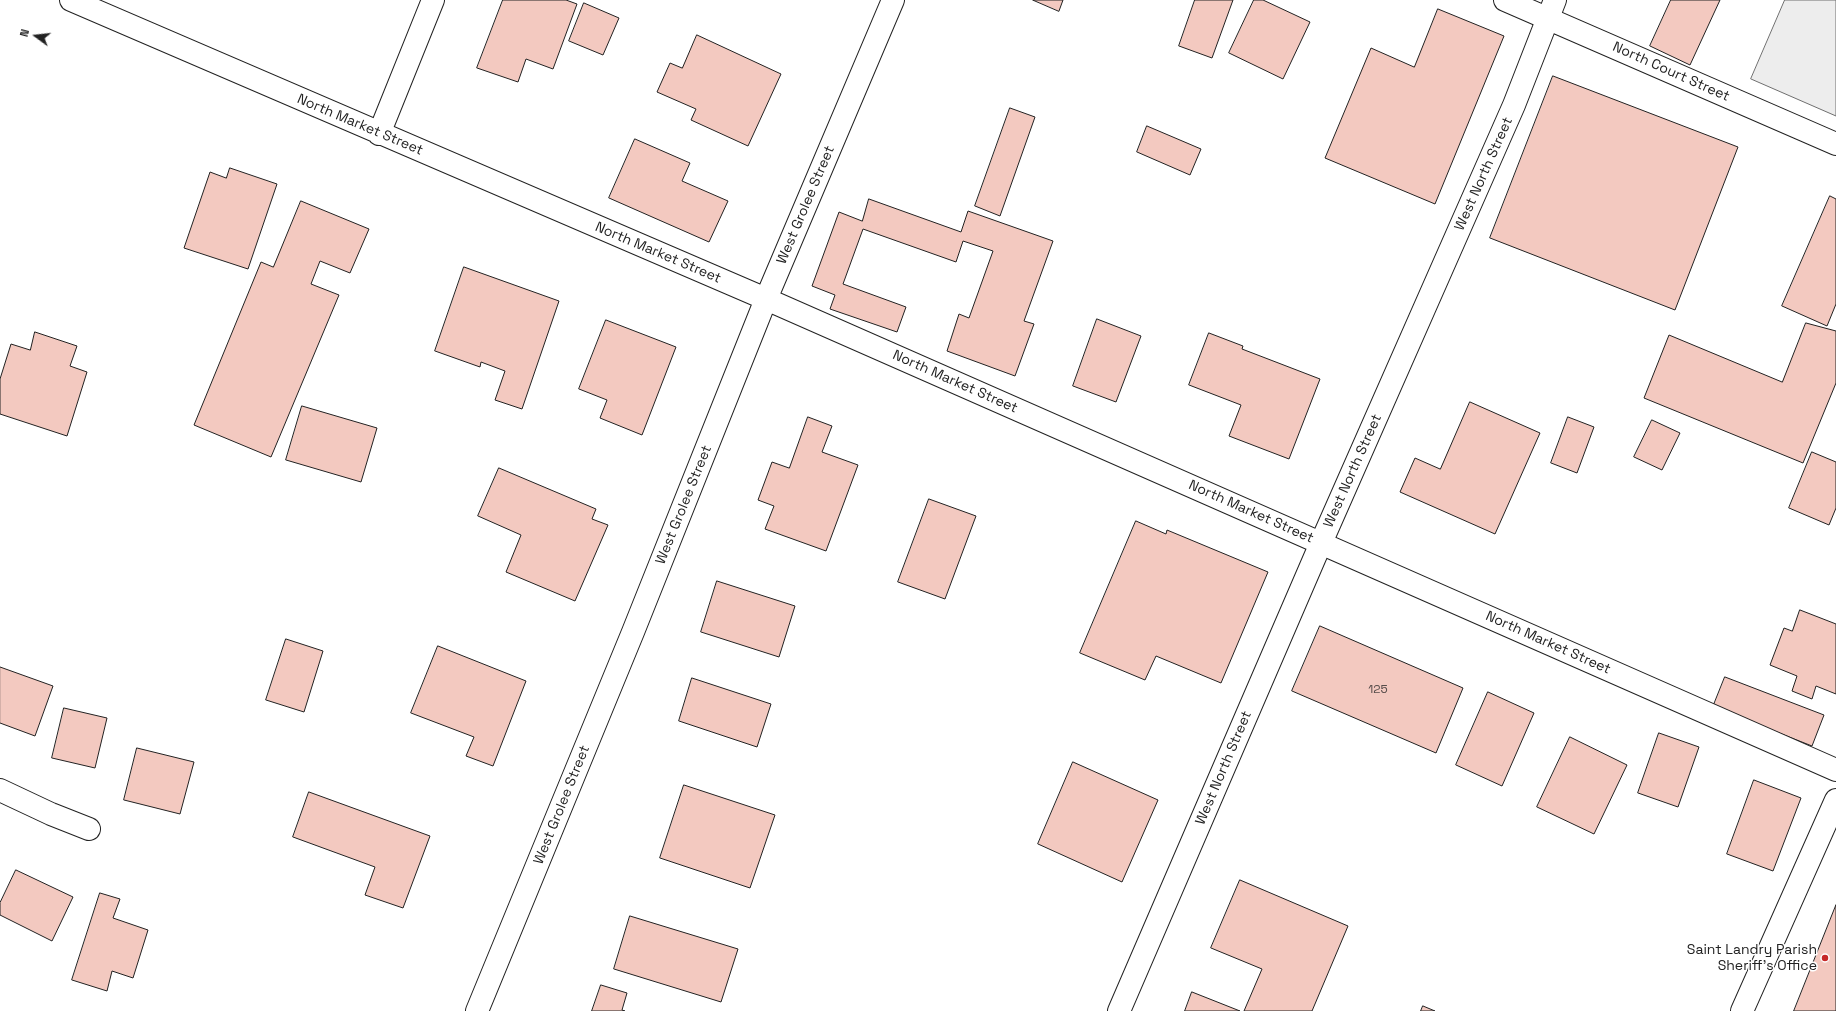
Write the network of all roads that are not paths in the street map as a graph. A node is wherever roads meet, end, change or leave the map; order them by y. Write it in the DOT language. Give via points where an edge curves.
graph roads {
  1 [pos="71,0"];
  2 [pos="434,0"];
  3 [pos="893,0"];
  4 [pos="1505,0"];
  5 [pos="1552,9"];
  6 [pos="379,134"];
  7 [pos="1836,144"];
  8 [pos="766,300"];
  9 [pos="1321,543"];
  10 [pos="1836,770"];
  11 [pos="0,790"];
  12 [pos="1836,800"];
  13 [pos="89,829"];
  14 [pos="477,1011"];
  15 [pos="1118,1011"];
  16 [pos="1742,1011"];
  1 -- 6 [label="street, North Market Street"];
  2 -- 6 [label="street"];
  3 -- 8 [label="street, West Grolee Street"];
  4 -- 5 [label="street, North Court Street"];
  5 -- 7 [label="street, North Court Street"];
  5 -- 9 [label="street, West North Street" via="1514,106"];
  6 -- 8 [label="street, North Market Street"];
  8 -- 9 [label="street, North Market Street"];
  8 -- 14 [label="street, West Grolee Street"];
  9 -- 10 [label="street, North Market Street"];
  9 -- 15 [label="street, West North Street"];
  11 -- 13 [label="street"];
  12 -- 16 [label="street"];
}
